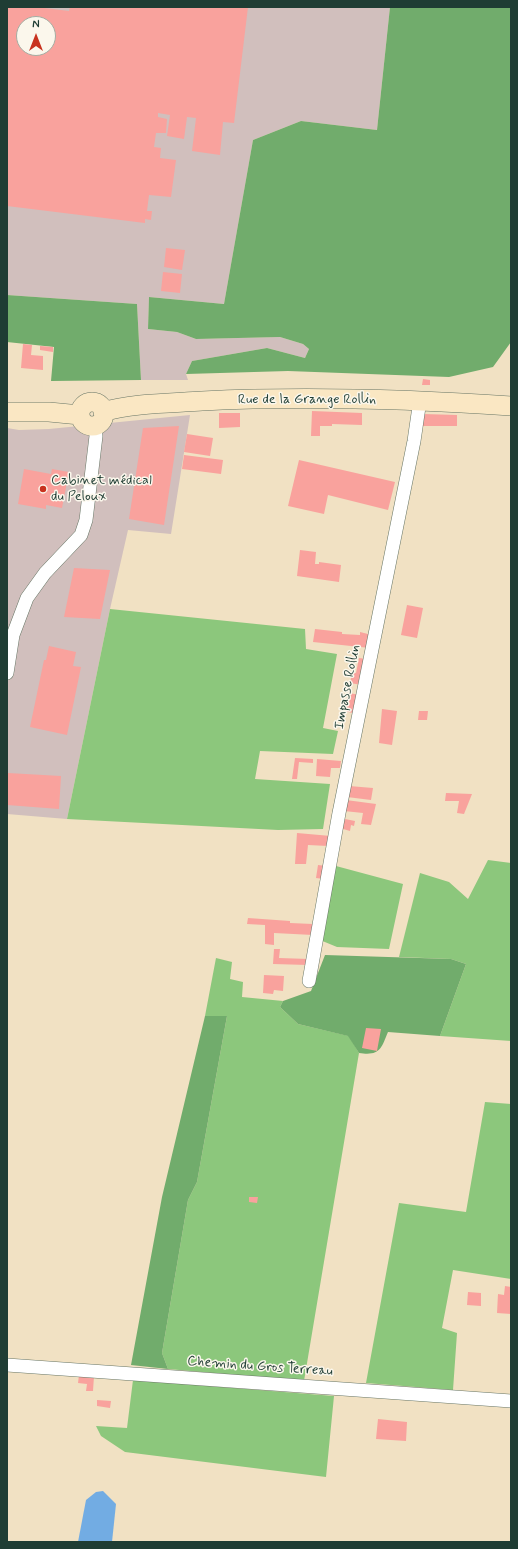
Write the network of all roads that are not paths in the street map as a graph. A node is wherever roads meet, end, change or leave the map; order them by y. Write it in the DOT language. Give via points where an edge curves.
graph roads {
  1 [pos="420,400"];
  2 [pos="511,406"];
  3 [pos="7,412"];
  4 [pos="93,417"];
  5 [pos="8,658"];
  6 [pos="7,673"];
  7 [pos="309,981"];
  8 [pos="7,1365"];
  9 [pos="511,1401"];
  1 -- 2 [label="main road, Rue de la Grange Rollin"];
  1 -- 4 [label="main road, Rue de la Grange Rollin" via="237,400 134,406 112,409"];
  1 -- 7 [label="street, Impasse Rollin" via="414,441 342,797"];
  3 -- 4 [label="main road, Rue de la Grange Rollin" via="49,412"];
  4 -- 5 [label="street" via="96,436 86,520 81,535 45,573 27,598 13,635"];
  5 -- 6 [label="street"];
  8 -- 9 [label="street, Chemin du Gros Terreau"];
}
